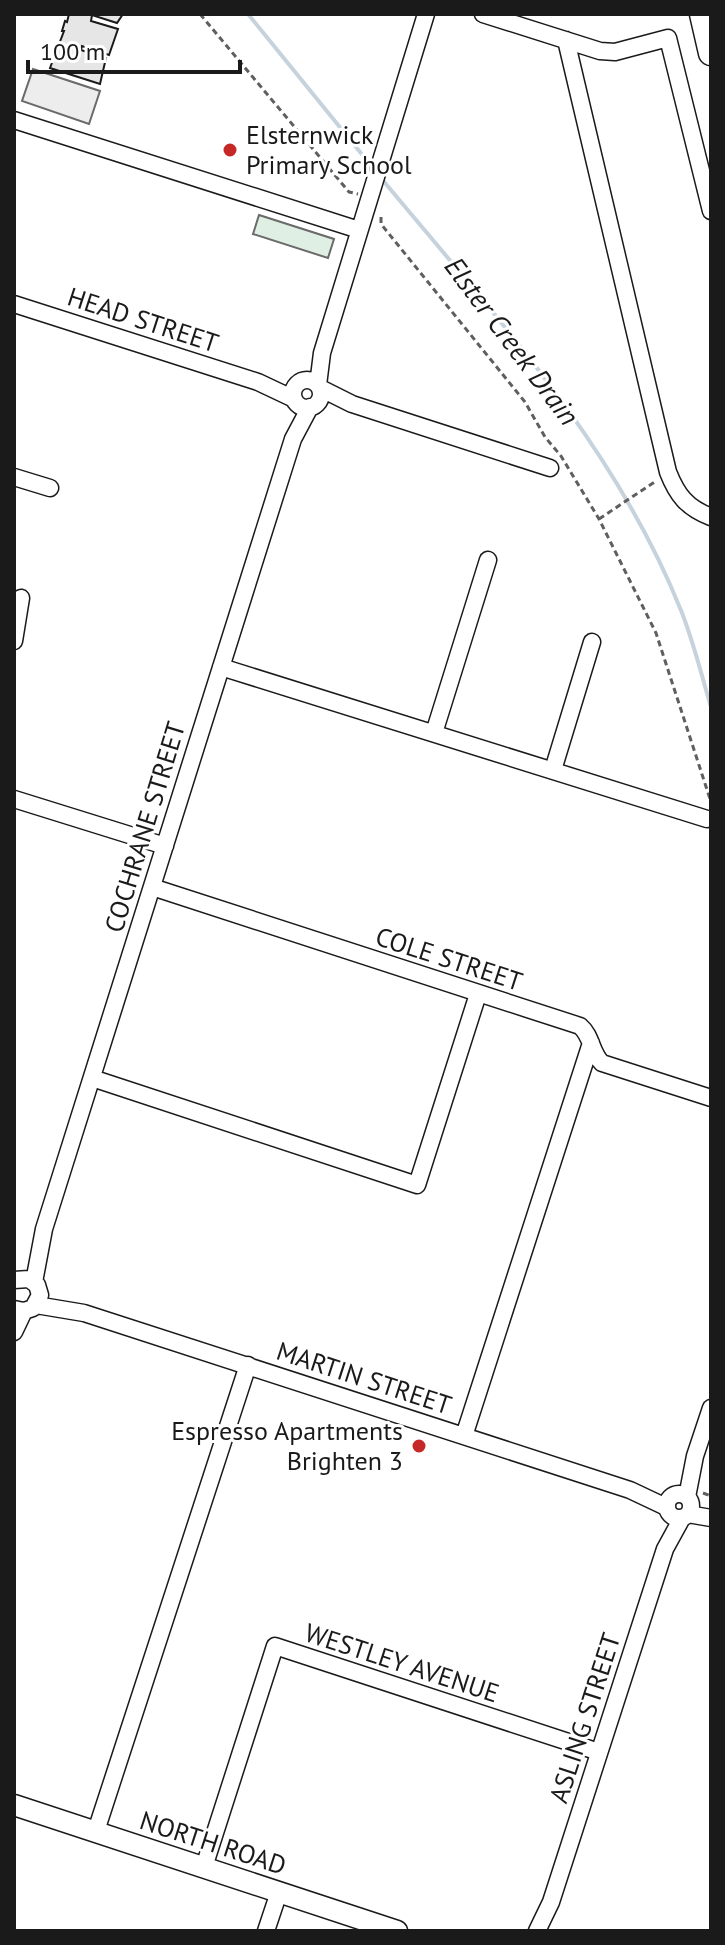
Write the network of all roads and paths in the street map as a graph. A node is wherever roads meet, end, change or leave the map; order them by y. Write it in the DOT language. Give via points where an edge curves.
graph roads {
  1 [pos="200,14"];
  2 [pos="426,14"];
  3 [pos="483,14"];
  4 [pos="702,14"];
  5 [pos="566,40"];
  6 [pos="711,53"];
  7 [pos="14,120"];
  8 [pos="367,198"];
  9 [pos="711,211"];
  10 [pos="380,214"];
  11 [pos="359,230"];
  12 [pos="14,304"];
  13 [pos="307,394"];
  14 [pos="550,468"];
  15 [pos="14,477"];
  16 [pos="50,488"];
  17 [pos="649,488"];
  18 [pos="711,517"];
  19 [pos="599,519"];
  20 [pos="488,560"];
  21 [pos="21,598"];
  22 [pos="14,641"];
  23 [pos="592,642"];
  24 [pos="221,667"];
  25 [pos="434,733"];
  26 [pos="553,770"];
  27 [pos="14,799"];
  28 [pos="711,802"];
  29 [pos="707,819"];
  30 [pos="165,846"];
  31 [pos="152,887"];
  32 [pos="478,994"];
  33 [pos="591,1043"];
  34 [pos="92,1078"];
  35 [pos="711,1098"];
  36 [pos="26,1293"];
  37 [pos="14,1332"];
  38 [pos="248,1365"];
  39 [pos="711,1408"];
  40 [pos="464,1436"];
  41 [pos="711,1496"];
  42 [pos="681,1504"];
  43 [pos="711,1516"];
  44 [pos="599,1752"];
  45 [pos="14,1805"];
  46 [pos="96,1831"];
  47 [pos="204,1867"];
  48 [pos="279,1892"];
  49 [pos="551,1902"];
  50 [pos="266,1931"];
  51 [pos="396,1931"];
  52 [pos="537,1931"];
  53 [pos="548,1931"];
  1 -- 8 [label="path" via="349,192"];
  2 -- 8 [label="street, COCHRANE STREET"];
  3 -- 5 [label="street"];
  4 -- 6 [label="highway"];
  5 -- 9 [label="street" via="615,52 668,38"];
  5 -- 18 [label="street" via="668,472 680,497"];
  7 -- 11 [label="street"];
  8 -- 11 [label="street, COCHRANE STREET"];
  10 -- 19 [label="path" via="381,224 525,402"];
  11 -- 13 [label="street, COCHRANE STREET"];
  12 -- 13 [label="street, HEAD STREET"];
  13 -- 14 [label="street, HEAD STREET"];
  13 -- 24 [label="street, COCHRANE STREET"];
  15 -- 16 [label="street"];
  17 -- 19 [label="path"];
  19 -- 28 [label="path" via="656,633"];
  20 -- 25 [label="street"];
  21 -- 22 [label="street"];
  23 -- 26 [label="street"];
  24 -- 25 [label="street"];
  24 -- 30 [label="street, COCHRANE STREET"];
  25 -- 26 [label="street"];
  26 -- 29 [label="street"];
  27 -- 30 [label="street"];
  30 -- 31 [label="street, COCHRANE STREET"];
  31 -- 32 [label="street, COLE STREET"];
  31 -- 34 [label="street, COCHRANE STREET"];
  32 -- 33 [label="street, COLE STREET" via="580,1026"];
  32 -- 34 [label="street" via="417,1185"];
  33 -- 35 [label="street, COLE STREET" via="602,1063"];
  33 -- 40 [label="street"];
  34 -- 36 [label="street, COCHRANE STREET"];
  36 -- 37 [label="street, COCHRANE STREET"];
  36 -- 38 [label="street, MARTIN STREET"];
  38 -- 40 [label="street, MARTIN STREET"];
  38 -- 46 [label="street"];
  39 -- 42 [label="street, ASLING STREET"];
  40 -- 42 [label="street, MARTIN STREET"];
  41 -- 42 [label="path"];
  42 -- 43 [label="street, MARTIN STREET"];
  42 -- 44 [label="street, ASLING STREET"];
  44 -- 47 [label="street, WESTLEY AVENUE" via="275,1646"];
  44 -- 49 [label="street, ASLING STREET"];
  45 -- 46 [label="main road, NORTH ROAD"];
  46 -- 47 [label="main road, NORTH ROAD"];
  47 -- 48 [label="main road, NORTH ROAD"];
  48 -- 50 [label="street"];
  48 -- 51 [label="main road, NORTH ROAD"];
  49 -- 52 [label="street, ASLING STREET"];
  49 -- 53 [label="street, ASLING STREET"];
}
